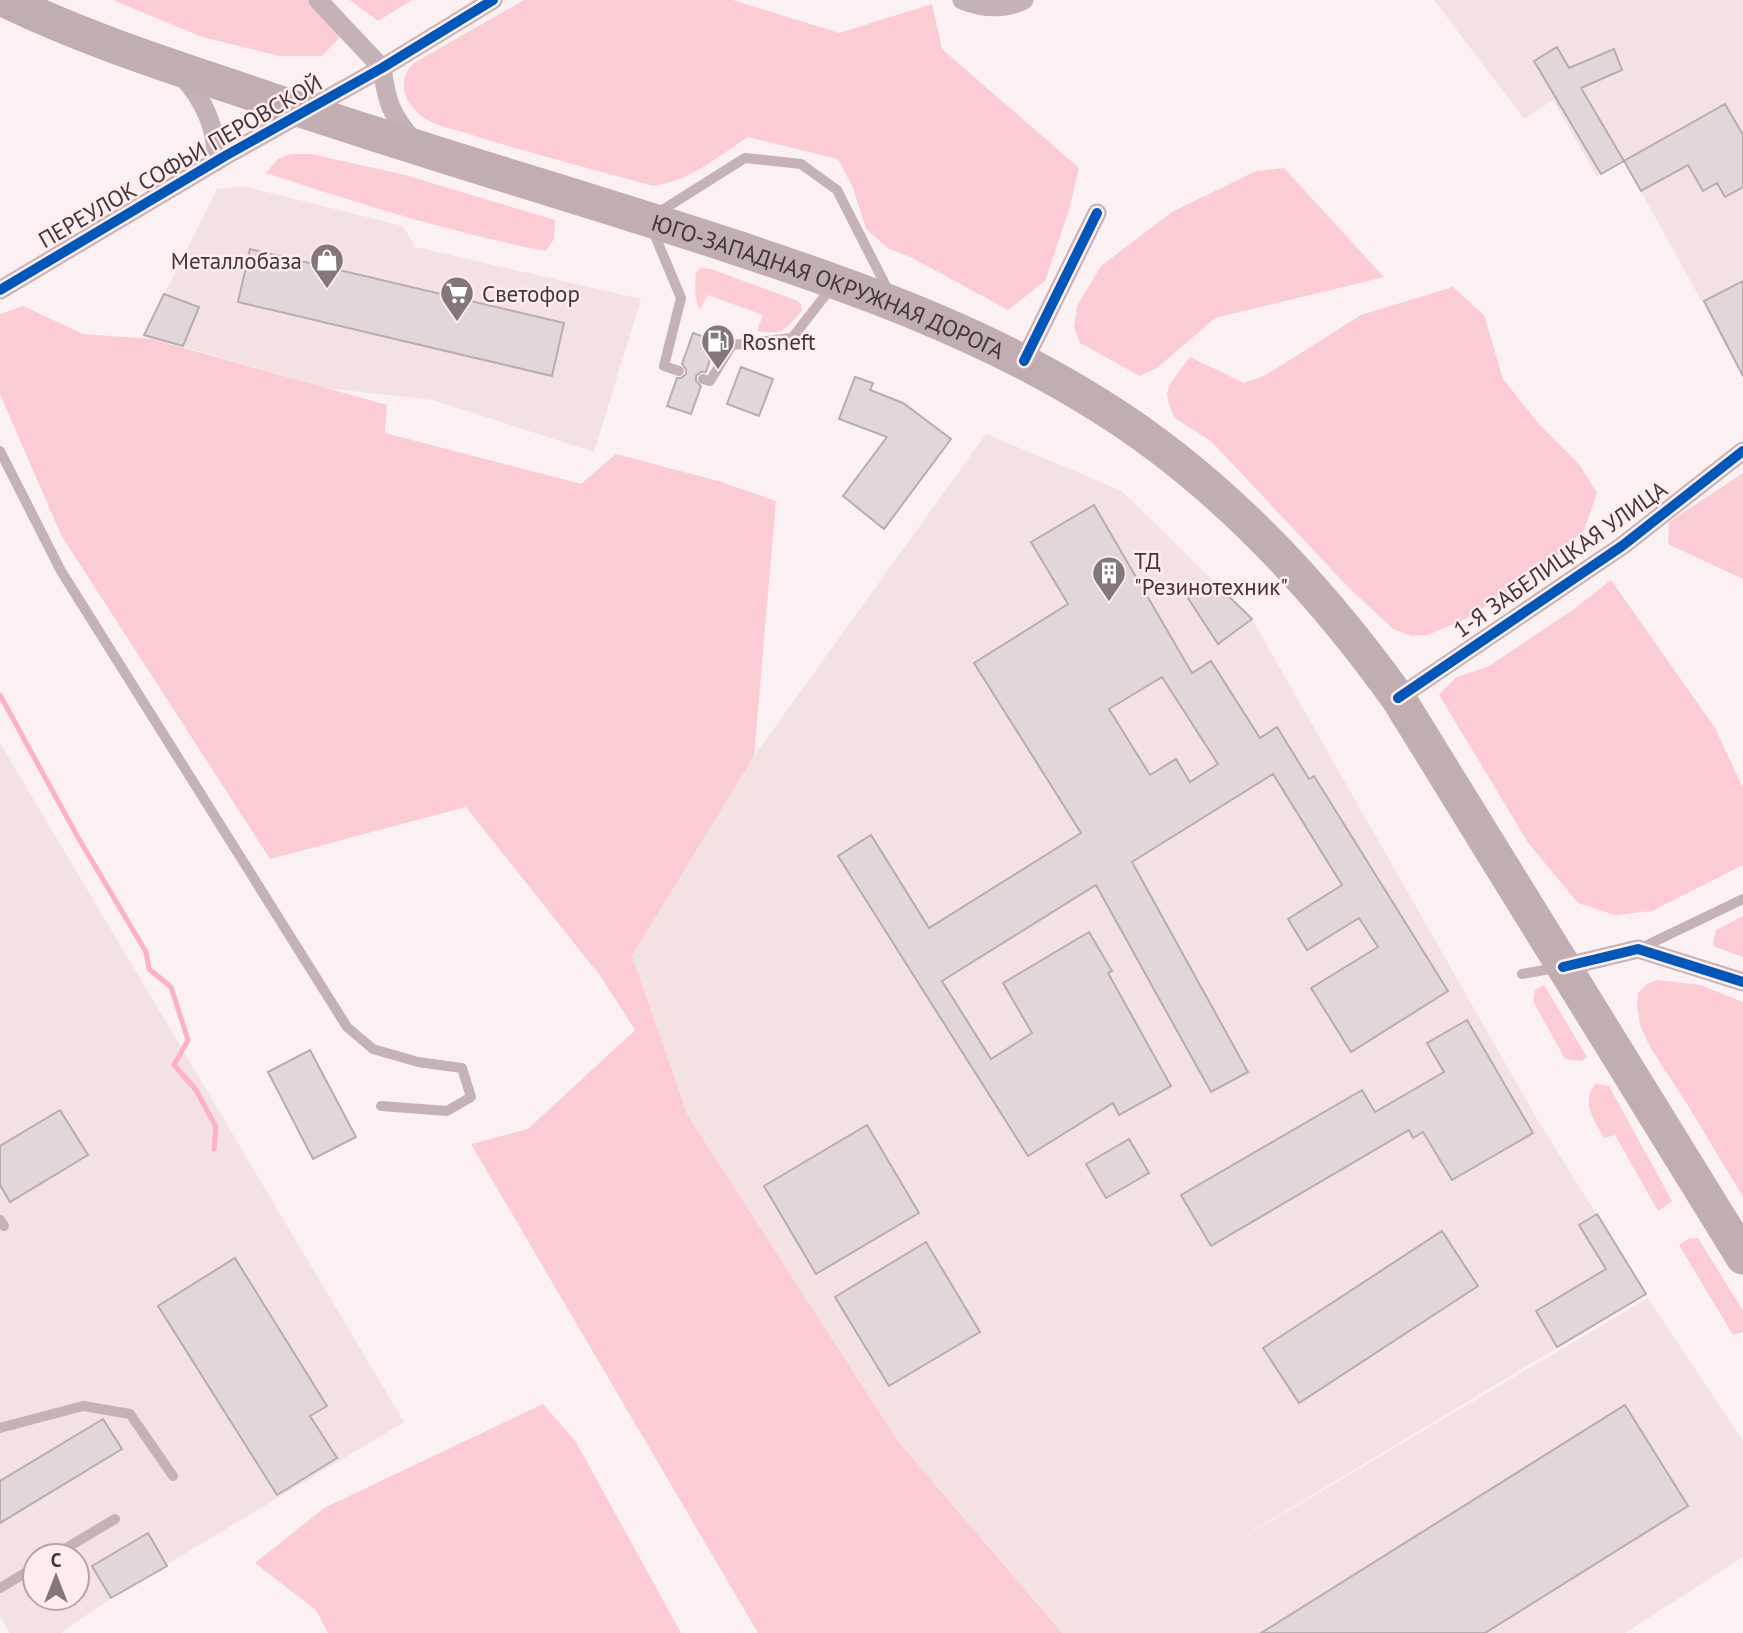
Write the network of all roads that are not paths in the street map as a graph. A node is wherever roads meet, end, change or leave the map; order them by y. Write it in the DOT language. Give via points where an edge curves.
graph roads {
  1 [pos="5,0"];
  2 [pos="318,0"];
  3 [pos="493,0"];
  4 [pos="962,0"];
  5 [pos="1024,0"];
  6 [pos="173,67"];
  7 [pos="382,68"];
  8 [pos="306,112"];
  9 [pos="422,149"];
  10 [pos="216,162"];
  11 [pos="1097,213"];
  12 [pos="648,219"];
  13 [pos="836,281"];
  14 [pos="0,290"];
  15 [pos="894,302"];
  16 [pos="1024,362"];
  17 [pos="679,371"];
  18 [pos="703,379"];
  19 [pos="0,451"];
  20 [pos="1743,451"];
  21 [pos="1398,698"];
  22 [pos="1743,899"];
  23 [pos="1638,949"];
  24 [pos="1563,967"];
  25 [pos="1522,975"];
  26 [pos="1743,982"];
  27 [pos="381,1106"];
  28 [pos="1743,1257"];
  29 [pos="0,1428"];
  30 [pos="173,1476"];
  31 [pos="115,1519"];
  32 [pos="76,1542"];
  33 [pos="21,1575"];
  34 [pos="0,1588"];
  1 -- 6 [label="highway, ЮГО-ЗАПАДНАЯ ОКРУЖНАЯ ДОРОГА"];
  2 -- 7 [label="street"];
  3 -- 7 [label="street, ПЕРЕУЛОК СОФЬИ ПЕРОВСКОЙ"];
  4 -- 5 [label="street" via="992,7"];
  6 -- 8 [label="highway, ЮГО-ЗАПАДНАЯ ОКРУЖНАЯ ДОРОГА"];
  6 -- 10 [label="street" via="197,93 211,122"];
  7 -- 8 [label="street, ПЕРЕУЛОК СОФЬИ ПЕРОВСКОЙ"];
  7 -- 9 [label="street" via="386,100 399,124"];
  8 -- 9 [label="highway, ЮГО-ЗАПАДНАЯ ОКРУЖНАЯ ДОРОГА"];
  8 -- 10 [label="street, ПЕРЕУЛОК СОФЬИ ПЕРОВСКОЙ"];
  9 -- 12 [label="highway, ЮГО-ЗАПАДНАЯ ОКРУЖНАЯ ДОРОГА"];
  10 -- 14 [label="street, ПЕРЕУЛОК СОФЬИ ПЕРОВСКОЙ"];
  11 -- 16 [label="street"];
  12 -- 13 [label="highway, ЮГО-ЗАПАДНАЯ ОКРУЖНАЯ ДОРОГА"];
  12 -- 15 [label="lane" via="746,158 801,164 837,190"];
  12 -- 17 [label="lane" via="681,298 664,366"];
  13 -- 15 [label="highway, ЮГО-ЗАПАДНАЯ ОКРУЖНАЯ ДОРОГА"];
  13 -- 18 [label="lane" via="792,338 732,345 710,381"];
  15 -- 16 [label="highway, ЮГО-ЗАПАДНАЯ ОКРУЖНАЯ ДОРОГА"];
  16 -- 21 [label="highway, ЮГО-ЗАПАДНАЯ ОКРУЖНАЯ ДОРОГА" via="1099,405 1173,457 1227,503 1331,611"];
  19 -- 27 [label="lane" via="61,571 347,1027 373,1049 462,1068 471,1097 447,1111"];
  20 -- 21 [label="street, 1-Я ЗАБЕЛИЦКАЯ УЛИЦА" via="1622,546"];
  21 -- 24 [label="highway, ЮГО-ЗАПАДНАЯ ОКРУЖНАЯ ДОРОГА"];
  22 -- 23 [label="lane"];
  23 -- 24 [label="street"];
  23 -- 26 [label="street"];
  24 -- 25 [label="lane"];
  24 -- 28 [label="highway, ЮГО-ЗАПАДНАЯ ОКРУЖНАЯ ДОРОГА"];
  29 -- 30 [label="lane" via="83,1406 130,1414"];
  31 -- 32 [label="lane"];
  33 -- 34 [label="lane"];
}
